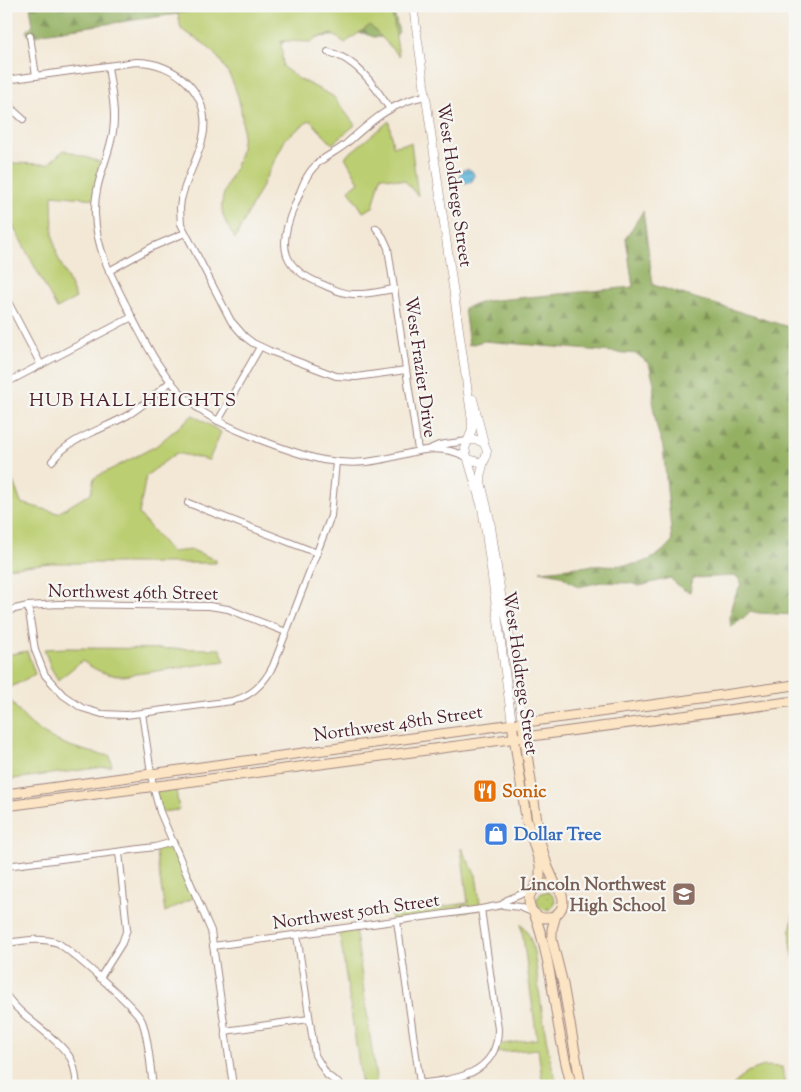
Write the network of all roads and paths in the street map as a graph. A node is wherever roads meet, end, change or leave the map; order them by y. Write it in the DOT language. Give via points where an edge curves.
graph roads {
  1 [pos="413,6"];
  2 [pos="30,36"];
  3 [pos="328,52"];
  4 [pos="108,66"];
  5 [pos="36,76"];
  6 [pos="6,80"];
  7 [pos="6,93"];
  8 [pos="425,96"];
  9 [pos="389,108"];
  10 [pos="23,119"];
  11 [pos="376,228"];
  12 [pos="185,233"];
  13 [pos="109,272"];
  14 [pos="394,289"];
  15 [pos="6,298"];
  16 [pos="132,317"];
  17 [pos="260,347"];
  18 [pos="41,365"];
  19 [pos="465,368"];
  20 [pos="406,370"];
  21 [pos="170,381"];
  22 [pos="6,383"];
  23 [pos="218,421"];
  24 [pos="467,440"];
  25 [pos="484,443"];
  26 [pos="431,448"];
  27 [pos="418,450"];
  28 [pos="468,458"];
  29 [pos="484,461"];
  30 [pos="52,462"];
  31 [pos="336,462"];
  32 [pos="188,502"];
  33 [pos="317,553"];
  34 [pos="28,606"];
  35 [pos="6,611"];
  36 [pos="286,632"];
  37 [pos="795,685"];
  38 [pos="795,701"];
  39 [pos="142,713"];
  40 [pos="522,721"];
  41 [pos="512,723"];
  42 [pos="525,737"];
  43 [pos="514,739"];
  44 [pos="151,773"];
  45 [pos="153,786"];
  46 [pos="6,794"];
  47 [pos="6,806"];
  48 [pos="173,842"];
  49 [pos="118,852"];
  50 [pos="6,866"];
  51 [pos="557,888"];
  52 [pos="533,889"];
  53 [pos="502,904"];
  54 [pos="481,909"];
  55 [pos="533,912"];
  56 [pos="556,915"];
  57 [pos="397,921"];
  58 [pos="297,935"];
  59 [pos="6,943"];
  60 [pos="213,946"];
  61 [pos="100,978"];
  62 [pos="6,995"];
  63 [pos="310,1019"];
  64 [pos="225,1031"];
  65 [pos="420,1083"];
  66 [pos="78,1086"];
  67 [pos="152,1086"];
  68 [pos="233,1086"];
  69 [pos="342,1086"];
  70 [pos="400,1086"];
  71 [pos="572,1086"];
  72 [pos="581,1086"];
  1 -- 8 [label="street, West Holdrege Street"];
  2 -- 5 [label="street"];
  3 -- 9 [label="street" via="356,67"];
  4 -- 5 [label="street"];
  4 -- 12 [label="street" via="136,62 164,66 182,76 197,96 204,120 201,144 181,200 180,215"];
  4 -- 13 [label="street" via="114,125 98,180 95,213 98,243"];
  5 -- 6 [label="street"];
  7 -- 10 [label="street" via="14,110"];
  8 -- 9 [label="street"];
  8 -- 19 [label="street, West Holdrege Street"];
  9 -- 14 [label="street" via="313,167 287,223 284,238 290,261 300,274 309,279 349,294"];
  11 -- 14 [label="street, West Frazier Drive" via="388,248"];
  12 -- 13 [label="street" via="152,247"];
  12 -- 17 [label="street" via="231,321"];
  13 -- 16 [label="street"];
  14 -- 20 [label="street, West Frazier Drive"];
  15 -- 18 [label="street"];
  16 -- 18 [label="street"];
  16 -- 21 [label="street"];
  17 -- 20 [label="street" via="336,376 356,377"];
  17 -- 23 [label="street"];
  18 -- 22 [label="street"];
  19 -- 24 [label="street, West Holdrege Street" via="473,427"];
  19 -- 25 [label="street, West Holdrege Street"];
  20 -- 27 [label="street, West Frazier Drive"];
  21 -- 23 [label="street" via="199,409"];
  21 -- 30 [label="street" via="129,414 69,444"];
  23 -- 31 [label="street" via="294,452"];
  24 -- 25 [label="street"];
  24 -- 26 [label="street"];
  24 -- 28 [label="street"];
  25 -- 29 [label="street" via="487,454"];
  26 -- 27 [label="street"];
  26 -- 28 [label="street" via="448,450"];
  27 -- 31 [label="street" via="373,461"];
  28 -- 29 [label="street"];
  28 -- 41 [label="street, West Holdrege Street" via="485,526"];
  29 -- 40 [label="street, West Holdrege Street" via="481,482"];
  31 -- 33 [label="street" via="331,516"];
  32 -- 33 [label="street"];
  33 -- 36 [label="street"];
  34 -- 35 [label="street, Northwest 46th Street"];
  34 -- 36 [label="street, Northwest 46th Street" via="209,606 228,609"];
  34 -- 39 [label="street" via="38,660 49,680 63,695 82,708 102,714"];
  36 -- 39 [label="street" via="269,674 254,691 232,701"];
  37 -- 40 [label="main road, Northwest 48th Street"];
  38 -- 42 [label="main road, Northwest 48th Street"];
  39 -- 44 [label="street"];
  40 -- 41 [label="main road, Northwest 48th Street"];
  40 -- 42 [label="main road, West Holdrege Street"];
  41 -- 43 [label="main road, West Holdrege Street"];
  41 -- 44 [label="main road, Northwest 48th Street"];
  42 -- 43 [label="main road, Northwest 48th Street"];
  42 -- 51 [label="main road, West Holdrege Street" via="540,841"];
  43 -- 45 [label="main road, Northwest 48th Street"];
  43 -- 52 [label="main road, West Holdrege Street" via="528,831 540,865 540,877"];
  44 -- 45 [label="street"];
  44 -- 46 [label="main road, Northwest 48th Street"];
  45 -- 47 [label="main road, Northwest 48th Street"];
  45 -- 48 [label="street"];
  48 -- 49 [label="street"];
  48 -- 60 [label="street" via="208,921"];
  49 -- 50 [label="street"];
  49 -- 61 [label="street" via="127,929"];
  51 -- 52 [label="main road" via="543,884"];
  51 -- 56 [label="main road" via="563,901"];
  52 -- 53 [label="street, Northwest 50th Street"];
  52 -- 55 [label="main road" via="529,901"];
  53 -- 54 [label="street, Northwest 50th Street"];
  53 -- 55 [label="street, Northwest 50th Street"];
  54 -- 57 [label="street, Northwest 50th Street"];
  54 -- 65 [label="street" via="498,1029 496,1045 487,1061 464,1076"];
  55 -- 56 [label="main road" via="547,918"];
  55 -- 71 [label="main road" via="547,955"];
  56 -- 72 [label="main road" via="552,940 560,967"];
  57 -- 58 [label="street, Northwest 50th Street"];
  57 -- 65 [label="street"];
  58 -- 60 [label="street, Northwest 50th Street"];
  58 -- 63 [label="street"];
  59 -- 61 [label="street" via="37,939 58,944"];
  60 -- 64 [label="street"];
  61 -- 67 [label="street" via="140,1019"];
  62 -- 66 [label="street" via="67,1054"];
  63 -- 64 [label="street"];
  63 -- 69 [label="street" via="316,1055 327,1075"];
  64 -- 68 [label="street"];
  65 -- 70 [label="street"];
}
